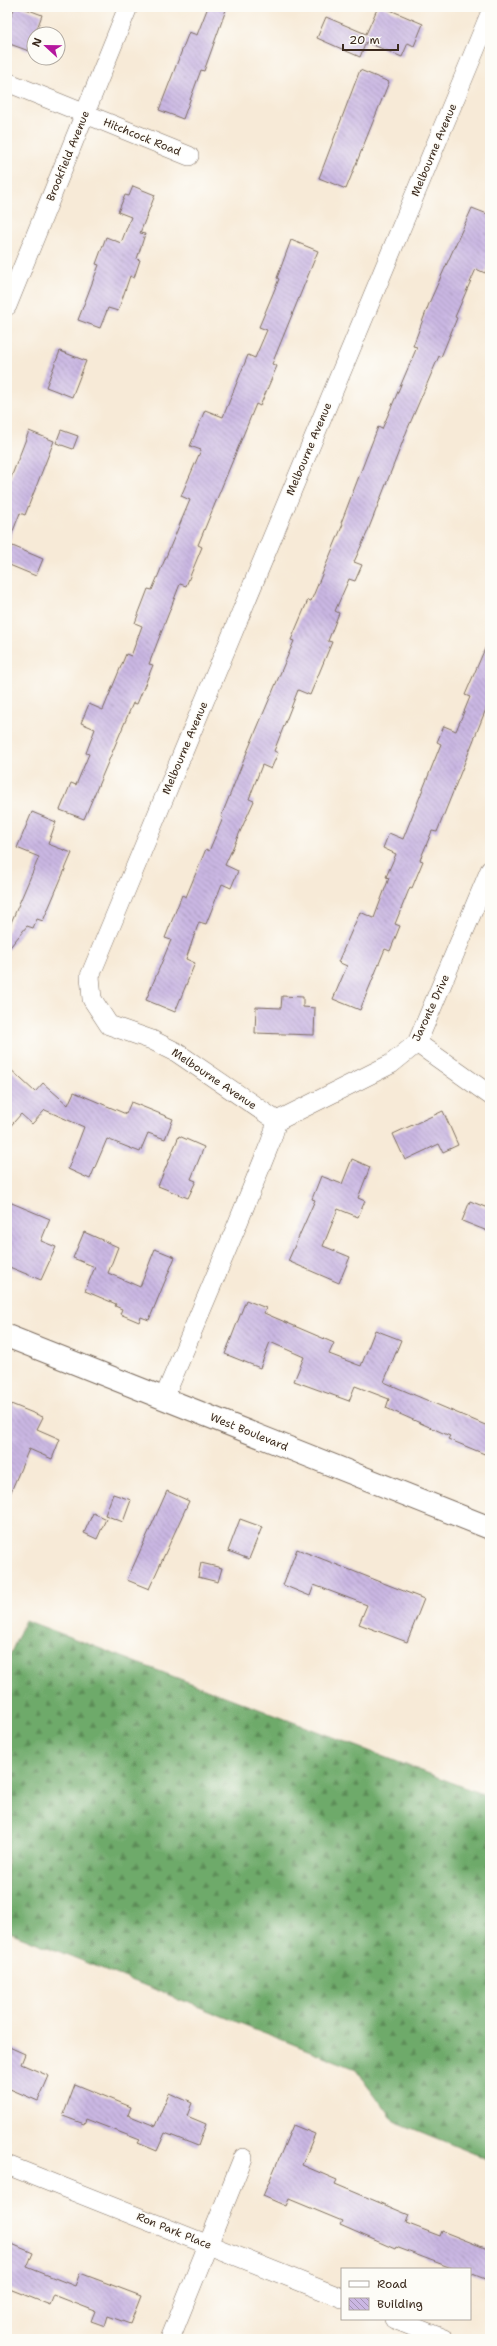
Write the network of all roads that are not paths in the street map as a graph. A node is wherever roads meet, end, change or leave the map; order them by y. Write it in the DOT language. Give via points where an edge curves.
graph roads {
  1 [pos="128,7"];
  2 [pos="490,14"];
  3 [pos="7,82"];
  4 [pos="85,113"];
  5 [pos="189,156"];
  6 [pos="7,306"];
  7 [pos="490,870"];
  8 [pos="417,1043"];
  9 [pos="490,1096"];
  10 [pos="277,1121"];
  11 [pos="7,1336"];
  12 [pos="164,1398"];
  13 [pos="490,1528"];
  14 [pos="244,2158"];
  15 [pos="7,2165"];
  16 [pos="209,2245"];
  17 [pos="341,2298"];
  18 [pos="396,2320"];
  19 [pos="170,2339"];
  20 [pos="444,2339"];
  1 -- 4 [label="street, Brookfield Avenue"];
  2 -- 10 [label="street, Melbourne Avenue" via="90,976 92,999 109,1025 152,1040 176,1052"];
  3 -- 4 [label="street, Hitchcock Road"];
  4 -- 5 [label="street, Hitchcock Road"];
  4 -- 6 [label="street, Brookfield Avenue"];
  7 -- 8 [label="street, Jaronte Drive"];
  8 -- 9 [label="street"];
  8 -- 10 [label="street, Jaronte Drive" via="391,1064"];
  10 -- 12 [label="street" via="244,1209"];
  11 -- 12 [label="street, West Boulevard"];
  12 -- 13 [label="street, West Boulevard"];
  14 -- 16 [label="street"];
  15 -- 16 [label="street, Ron Park Place"];
  16 -- 17 [label="street, Ron Park Place"];
  16 -- 19 [label="street"];
  18 -- 20 [label="street"];
}
